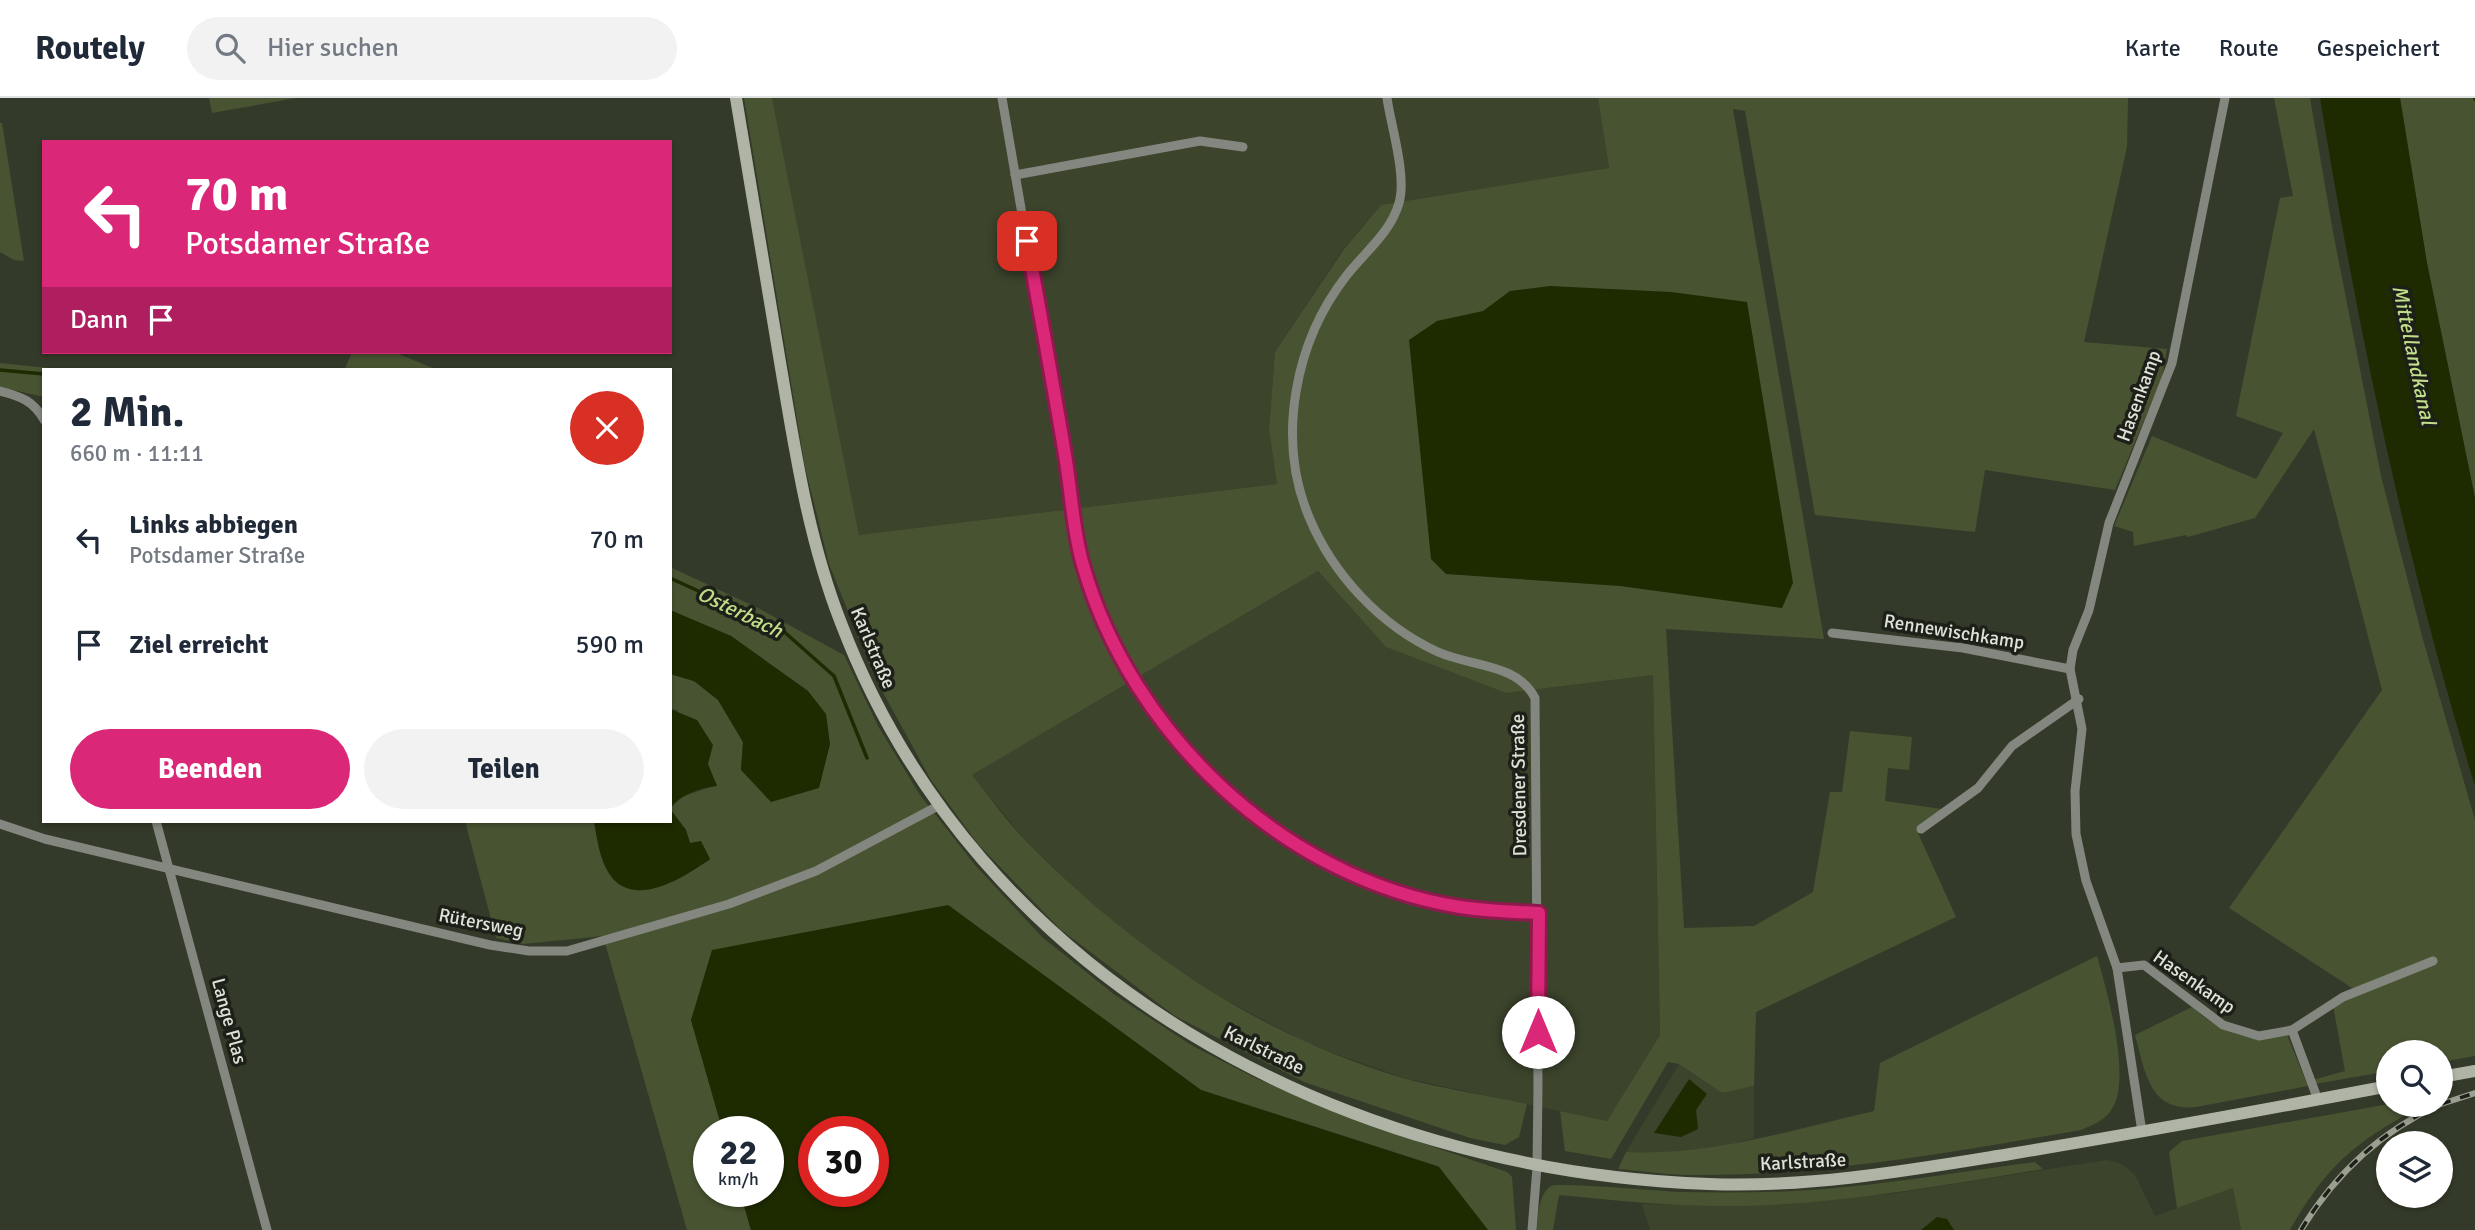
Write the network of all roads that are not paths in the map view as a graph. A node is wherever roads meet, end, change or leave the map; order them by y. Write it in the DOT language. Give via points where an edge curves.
graph roads {
  1 [pos="736,98"];
  2 [pos="1002,98"];
  3 [pos="1387,98"];
  4 [pos="2225,98"];
  5 [pos="1243,147"];
  6 [pos="1015,175"];
  7 [pos="0,391"];
  8 [pos="42,416"];
  9 [pos="1832,633"];
  10 [pos="2070,669"];
  11 [pos="2079,699"];
  12 [pos="938,806"];
  13 [pos="157,823"];
  14 [pos="0,824"];
  15 [pos="1921,829"];
  16 [pos="170,869"];
  17 [pos="1539,913"];
  18 [pos="2433,961"];
  19 [pos="2117,968"];
  20 [pos="2292,1030"];
  21 [pos="2475,1071"];
  22 [pos="2453,1075"];
  23 [pos="2376,1089"];
  24 [pos="2318,1100"];
  25 [pos="2142,1132"];
  26 [pos="1537,1167"];
  27 [pos="267,1230"];
  28 [pos="1532,1230"];
  1 -- 12 [label="street, Karlstraße" via="799,475 825,578 874,700"];
  2 -- 6 [label="street"];
  3 -- 17 [label="street, Dresdener Straße" via="1402,185 1400,200 1374,246 1333,296 1306,350 1294,412 1299,481 1308,515 1340,572 1378,612 1438,652 1520,677 1530,687 1536,718"];
  4 -- 10 [label="street, Hasenkamp" via="2172,363 2109,523"];
  5 -- 6 [label="street" via="1200,141"];
  6 -- 17 [label="street" via="1082,563 1119,653 1158,717 1180,746 1237,799 1330,863 1415,896 1458,907"];
  7 -- 8 [label="street" via="25,398"];
  9 -- 10 [label="street, Rennewischkamp" via="1963,648"];
  10 -- 11 [label="street"];
  11 -- 15 [label="street" via="2012,746 1978,788"];
  11 -- 19 [label="street" via="2082,729 2076,834 2086,881"];
  12 -- 16 [label="street, Rütersweg" via="816,871 729,904 567,951 490,945"];
  12 -- 26 [label="street, Karlstraße" via="1026,909 1122,990 1185,1031 1243,1064 1364,1116"];
  13 -- 16 [label="street, Lange Plas"];
  14 -- 16 [label="street, Rütersweg"];
  16 -- 27 [label="street, Lange Plas"];
  17 -- 26 [label="street, Dresdener Straße"];
  18 -- 20 [label="street, Hasenkamp" via="2343,997"];
  19 -- 20 [label="street, Hasenkamp" via="2144,965 2206,1014 2242,1033 2277,1035"];
  19 -- 25 [label="street"];
  20 -- 24 [label="street"];
  21 -- 22 [label="street"];
  23 -- 24 [label="street, Karlstraße"];
  24 -- 25 [label="street, Karlstraße"];
  25 -- 26 [label="street, Karlstraße" via="1871,1176 1785,1184 1698,1184"];
  26 -- 28 [label="street, Dresdener Straße"];
}
